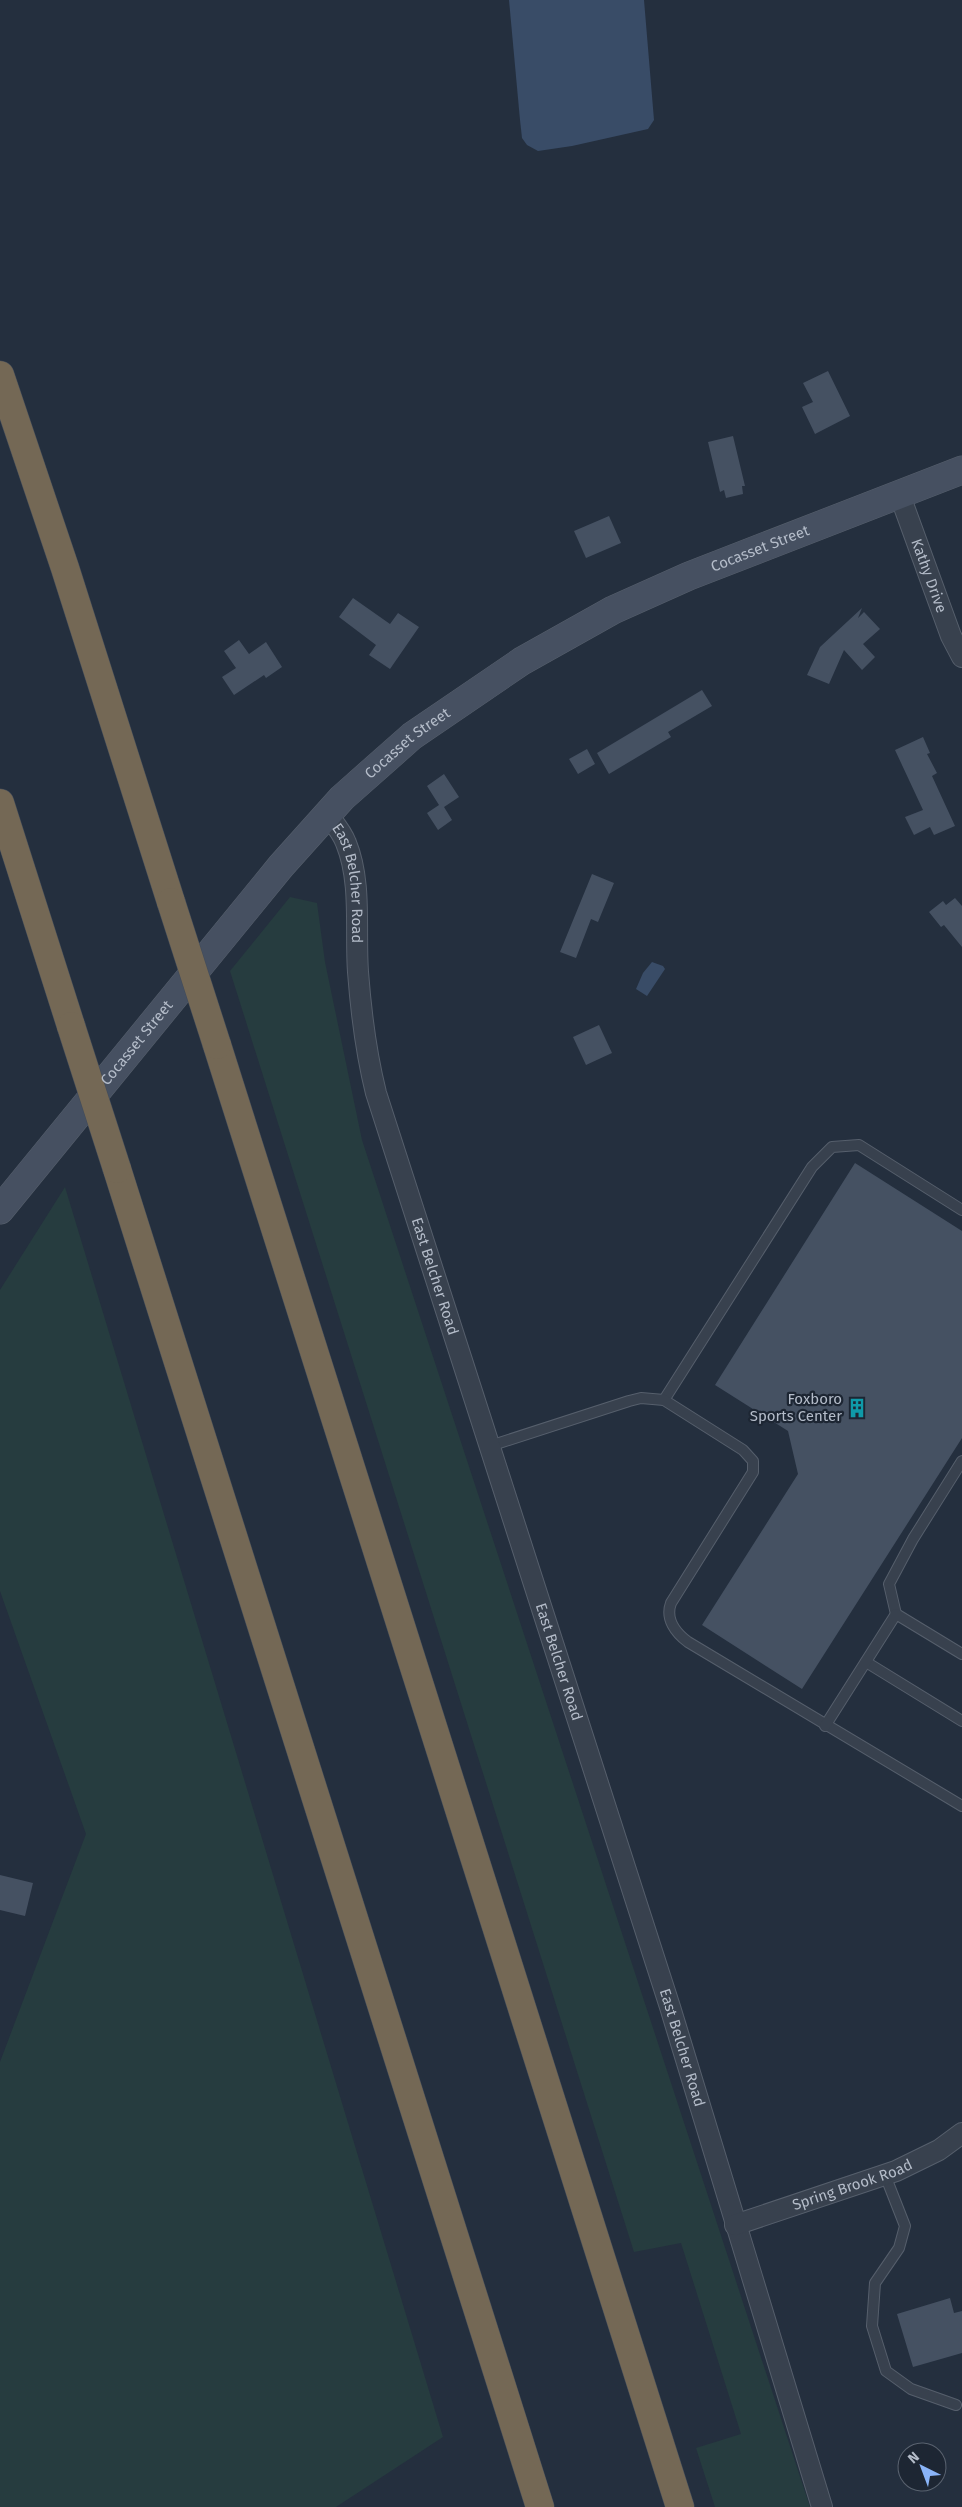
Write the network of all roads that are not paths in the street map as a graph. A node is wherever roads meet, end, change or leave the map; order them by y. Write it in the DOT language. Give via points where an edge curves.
graph roads {
  1 [pos="0,375"];
  2 [pos="962,470"];
  3 [pos="899,494"];
  4 [pos="962,657"];
  5 [pos="0,803"];
  6 [pos="327,814"];
  7 [pos="0,1210"];
  8 [pos="962,1210"];
  9 [pos="664,1400"];
  10 [pos="490,1446"];
  11 [pos="962,1461"];
  12 [pos="896,1614"];
  13 [pos="962,1654"];
  14 [pos="866,1662"];
  15 [pos="962,1721"];
  16 [pos="826,1726"];
  17 [pos="962,1806"];
  18 [pos="962,2132"];
  19 [pos="885,2175"];
  20 [pos="735,2225"];
  21 [pos="956,2405"];
  22 [pos="540,2507"];
  23 [pos="680,2507"];
  24 [pos="822,2507"];
  1 -- 23 [label="highway, bridge" via="76,602"];
  2 -- 3 [label="main road, Cocasset Street"];
  3 -- 4 [label="street, Kathy Drive" via="951,636"];
  3 -- 6 [label="main road, Cocasset Street" via="689,576 578,628 486,683 427,724 376,766"];
  5 -- 22 [label="highway, bridge"];
  6 -- 7 [label="main road, Cocasset Street"];
  6 -- 10 [label="street, East Belcher Road" via="344,839 351,858 361,1004 374,1086"];
  8 -- 9 [label="lane" via="859,1145 832,1147 812,1167"];
  9 -- 10 [label="lane" via="641,1398 629,1401"];
  9 -- 16 [label="lane" via="743,1450 751,1458 753,1468 748,1482 671,1603 669,1613 674,1628 688,1642"];
  10 -- 20 [label="street, East Belcher Road" via="670,2007"];
  11 -- 12 [label="lane" via="889,1584"];
  12 -- 13 [label="lane"];
  12 -- 14 [label="lane"];
  14 -- 15 [label="lane"];
  14 -- 16 [label="lane"];
  16 -- 17 [label="lane"];
  18 -- 19 [label="street, Spring Brook Road" via="939,2150"];
  19 -- 20 [label="street, Spring Brook Road"];
  19 -- 21 [label="lane" via="905,2226 899,2248 875,2283 872,2326 886,2371 911,2388"];
  20 -- 24 [label="street, East Belcher Road"];
}
